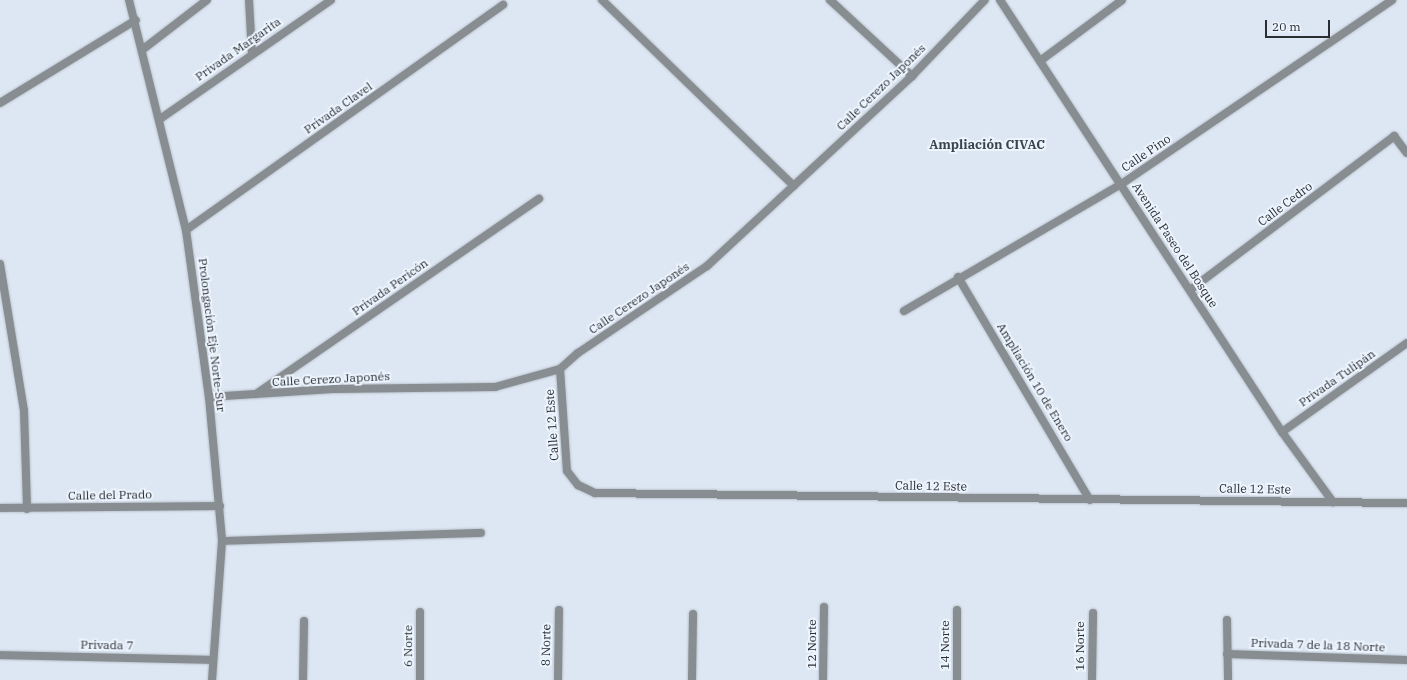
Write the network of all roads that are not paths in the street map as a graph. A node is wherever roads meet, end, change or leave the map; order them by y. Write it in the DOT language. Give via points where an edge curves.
graph roads {
  1 [pos="129,0"];
  2 [pos="207,0"];
  3 [pos="249,0"];
  4 [pos="331,0"];
  5 [pos="602,0"];
  6 [pos="830,0"];
  7 [pos="985,0"];
  8 [pos="1000,0"];
  9 [pos="1122,0"];
  10 [pos="1392,0"];
  11 [pos="503,5"];
  12 [pos="136,20"];
  13 [pos="142,50"];
  14 [pos="252,54"];
  15 [pos="1040,61"];
  16 [pos="912,76"];
  17 [pos="0,103"];
  18 [pos="160,119"];
  19 [pos="1407,154"];
  20 [pos="1120,185"];
  21 [pos="794,186"];
  22 [pos="539,200"];
  23 [pos="186,230"];
  24 [pos="0,264"];
  25 [pos="958,277"];
  26 [pos="1190,290"];
  27 [pos="904,311"];
  28 [pos="1407,343"];
  29 [pos="560,368"];
  30 [pos="255,395"];
  31 [pos="209,397"];
  32 [pos="1282,432"];
  33 [pos="1090,500"];
  34 [pos="1333,502"];
  35 [pos="1407,503"];
  36 [pos="220,506"];
  37 [pos="0,508"];
  38 [pos="27,508"];
  39 [pos="481,533"];
  40 [pos="222,541"];
  41 [pos="824,607"];
  42 [pos="559,610"];
  43 [pos="957,610"];
  44 [pos="420,612"];
  45 [pos="1092,613"];
  46 [pos="693,614"];
  47 [pos="1226,620"];
  48 [pos="304,621"];
  49 [pos="1227,654"];
  50 [pos="0,655"];
  51 [pos="213,660"];
  52 [pos="1407,660"];
  53 [pos="212,680"];
  54 [pos="304,680"];
  55 [pos="420,680"];
  56 [pos="558,680"];
  57 [pos="692,680"];
  58 [pos="823,680"];
  59 [pos="957,680"];
  60 [pos="1092,680"];
  61 [pos="1228,680"];
  1 -- 12 [label="street, Prolongación Eje Norte-Sur"];
  2 -- 13 [label="street"];
  3 -- 14 [label="street"];
  4 -- 14 [label="street, Privada Margarita"];
  5 -- 21 [label="street"];
  6 -- 16 [label="street"];
  7 -- 16 [label="street, Calle Cerezo Japonés"];
  8 -- 15 [label="street, Avenida Paseo del Bosque"];
  9 -- 15 [label="street"];
  10 -- 20 [label="street, Calle Pino"];
  11 -- 23 [label="street, Privada Clavel"];
  12 -- 13 [label="street, Prolongación Eje Norte-Sur"];
  12 -- 17 [label="street"];
  13 -- 18 [label="street, Prolongación Eje Norte-Sur"];
  14 -- 18 [label="street, Privada Margarita"];
  15 -- 20 [label="street, Avenida Paseo del Bosque"];
  16 -- 21 [label="street, Calle Cerezo Japonés"];
  18 -- 23 [label="street, Prolongación Eje Norte-Sur"];
  19 -- 26 [label="street, Calle Cedro" via="1394,136"];
  20 -- 25 [label="street, Calle Pino"];
  20 -- 26 [label="street, Avenida Paseo del Bosque"];
  21 -- 29 [label="street, Calle Cerezo Japonés" via="707,266 578,353"];
  22 -- 30 [label="street, Privada Pericón"];
  23 -- 31 [label="street, Prolongación Eje Norte-Sur"];
  24 -- 38 [label="street" via="24,411"];
  25 -- 27 [label="street, Calle Pino"];
  25 -- 33 [label="street, Ampliación 10 de Enero"];
  26 -- 32 [label="street, Avenida Paseo del Bosque"];
  28 -- 32 [label="street, Privada Tulipán"];
  29 -- 30 [label="street, Calle Cerezo Japonés" via="495,387 334,389"];
  29 -- 33 [label="street, Calle 12 Este" via="567,471 578,485 595,493"];
  30 -- 31 [label="street, Calle Cerezo Japonés"];
  31 -- 36 [label="street, Prolongación Eje Norte-Sur"];
  32 -- 34 [label="street, Avenida Paseo del Bosque"];
  33 -- 34 [label="street, Calle 12 Este"];
  34 -- 35 [label="street, Calle 12 Este"];
  36 -- 38 [label="street, Calle del Prado"];
  36 -- 40 [label="street, Prolongación Eje Norte-Sur"];
  37 -- 38 [label="street, Calle del Prado"];
  39 -- 40 [label="street"];
  40 -- 51 [label="street, Prolongación Eje Norte-Sur"];
  41 -- 58 [label="street, 12 Norte"];
  42 -- 56 [label="street, 8 Norte"];
  43 -- 59 [label="street, 14 Norte"];
  44 -- 55 [label="street, 6 Norte"];
  45 -- 60 [label="street, 16 Norte"];
  46 -- 57 [label="street"];
  47 -- 49 [label="street"];
  48 -- 54 [label="street"];
  49 -- 52 [label="street, Privada 7 de la 18 Norte"];
  49 -- 61 [label="street"];
  50 -- 51 [label="street, Privada 7"];
  51 -- 53 [label="street, Prolongación Eje Norte-Sur"];
}
